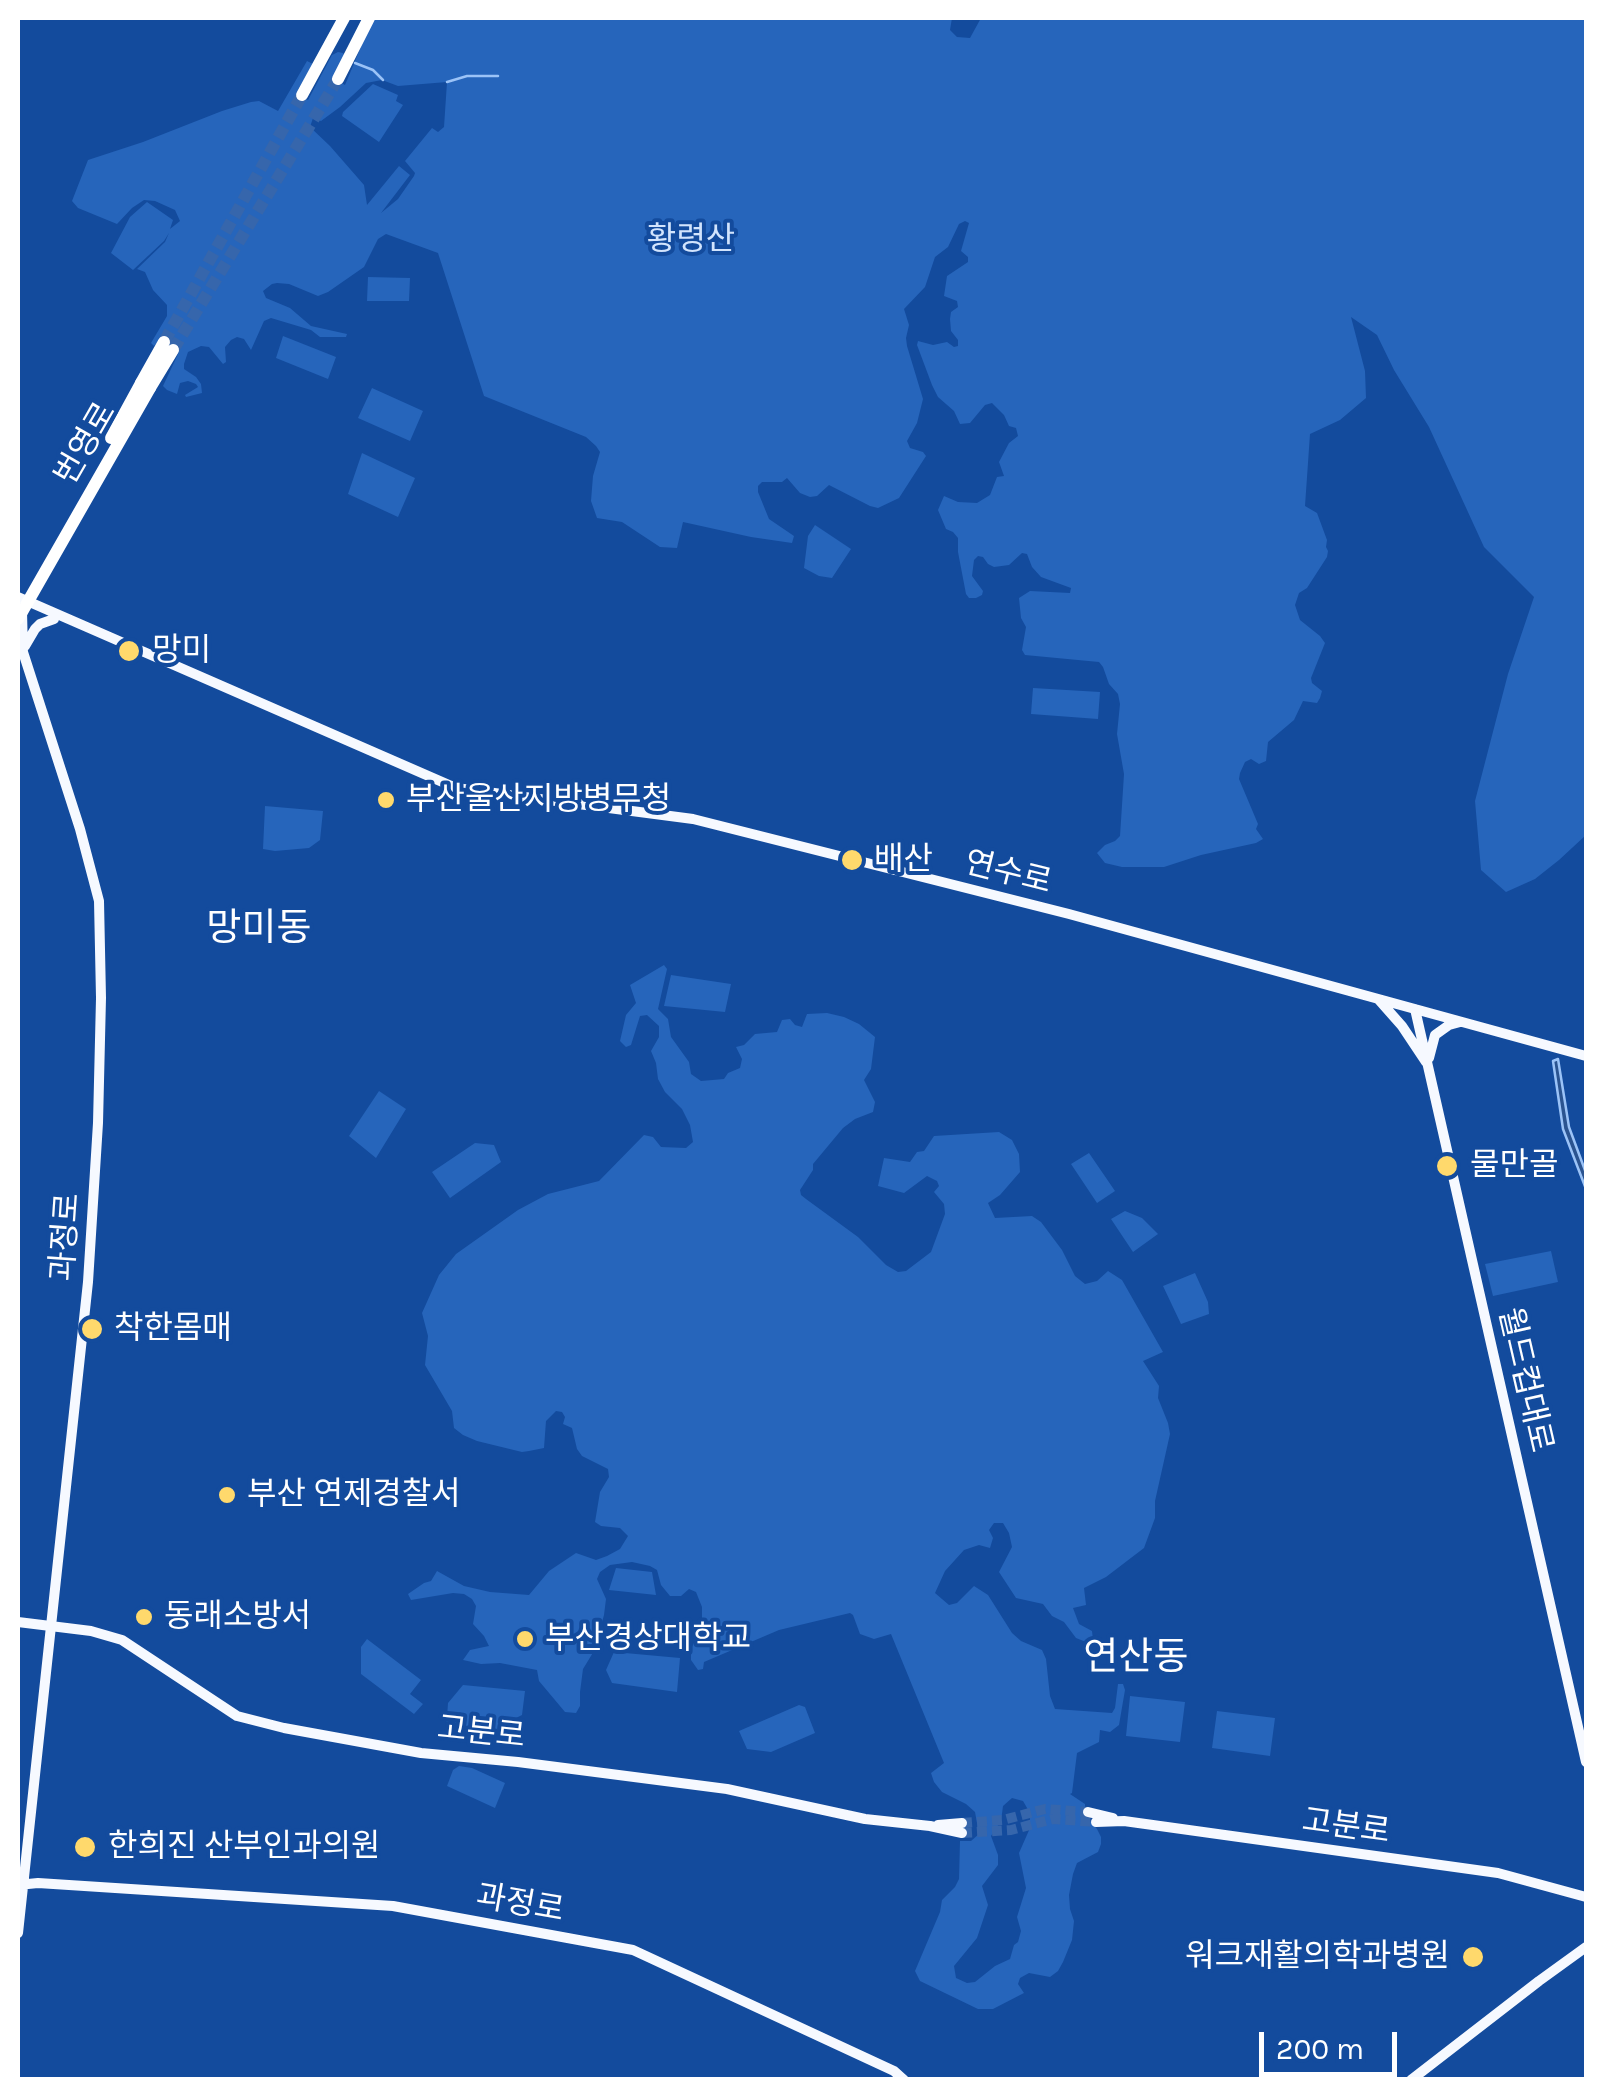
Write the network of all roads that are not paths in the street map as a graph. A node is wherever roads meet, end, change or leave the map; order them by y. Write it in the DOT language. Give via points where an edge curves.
graph roads {
  1 [pos="344,18"];
  2 [pos="369,18"];
  3 [pos="338,80"];
  4 [pos="302,95"];
  5 [pos="169,346"];
  6 [pos="20,606"];
  7 [pos="54,619"];
  8 [pos="18,638"];
  9 [pos="23,652"];
  10 [pos="300,722"];
  11 [pos="1378,1000"];
  12 [pos="1415,1010"];
  13 [pos="1460,1022"];
  14 [pos="1586,1056"];
  15 [pos="1427,1064"];
  16 [pos="18,1622"];
  17 [pos="50,1626"];
  18 [pos="1586,1762"];
  19 [pos="1088,1812"];
  20 [pos="1124,1821"];
  21 [pos="1096,1822"];
  22 [pos="962,1828"];
  23 [pos="20,1882"];
  24 [pos="1586,1897"];
  25 [pos="18,1932"];
  26 [pos="1586,1947"];
  27 [pos="1427,2074"];
  28 [pos="904,2080"];
  29 [pos="1412,2080"];
  1 -- 4 [label="highway"];
  2 -- 3 [label="highway"];
  5 -- 6 [label="highway, 번영로, bridge"];
  6 -- 7 [label="main road, 연수로"];
  6 -- 9 [label="main road, 과정로"];
  6 -- 10 [label="main road, 연수로"];
  7 -- 9 [label="main road" via="35,628"];
  7 -- 10 [label="main road, 연수로"];
  8 -- 9 [label="main road"];
  9 -- 17 [label="main road, 과정로" via="99,901 92,1242"];
  10 -- 11 [label="main road, 연수로" via="456,788 693,819"];
  11 -- 12 [label="main road, 연수로"];
  11 -- 15 [label="main road"];
  12 -- 13 [label="main road, 연수로"];
  12 -- 15 [label="main road, 월드컵대로"];
  13 -- 14 [label="main road, 연수로"];
  13 -- 15 [label="main road" via="1435,1034"];
  15 -- 18 [label="main road, 월드컵대로"];
  16 -- 17 [label="main road, 고분로"];
  17 -- 22 [label="main road, 고분로" via="122,1640 237,1716 284,1728 727,1790 864,1819"];
  17 -- 23 [label="main road, 과정로"];
  19 -- 20 [label="main road"];
  20 -- 21 [label="main road, 고분로"];
  20 -- 24 [label="main road, 고분로" via="1498,1873"];
  23 -- 25 [label="main road, 과정로"];
  23 -- 28 [label="main road, 과정로" via="393,1906 633,1950"];
  26 -- 27 [label="main road"];
  27 -- 29 [label="main road"];
}
